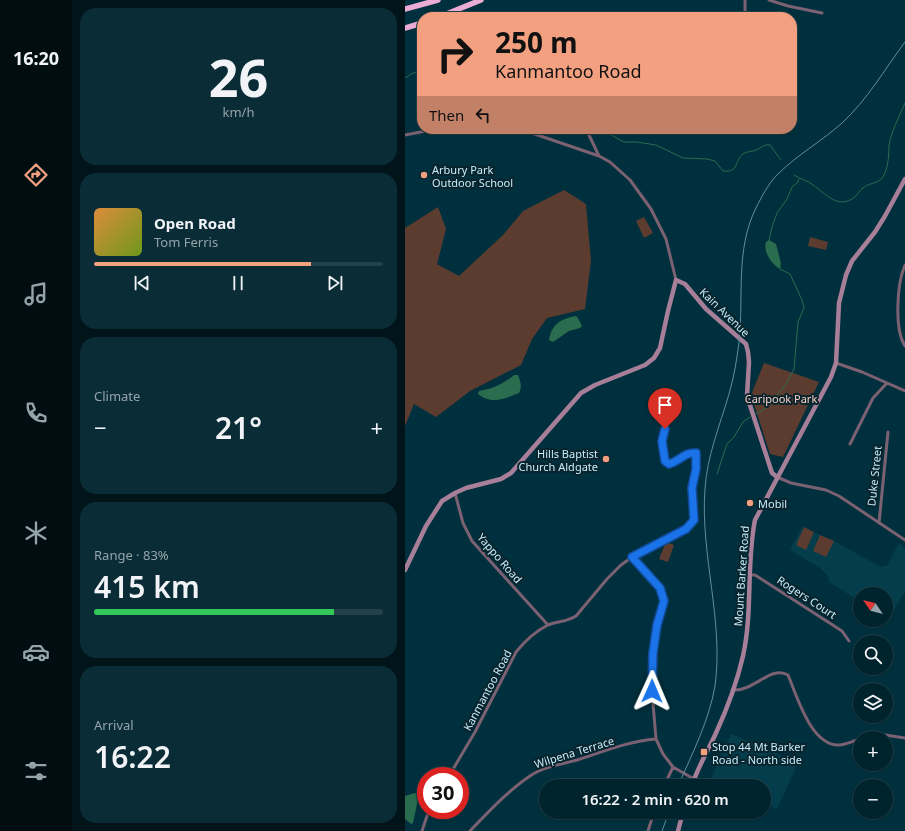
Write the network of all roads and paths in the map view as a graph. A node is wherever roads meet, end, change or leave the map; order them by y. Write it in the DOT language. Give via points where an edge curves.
graph roads {
  1 [pos="430,0"];
  2 [pos="438,0"];
  3 [pos="481,0"];
  4 [pos="745,0"];
  5 [pos="769,0"];
  6 [pos="418,5"];
  7 [pos="405,9"];
  8 [pos="451,12"];
  9 [pos="745,12"];
  10 [pos="821,13"];
  11 [pos="417,24"];
  12 [pos="405,28"];
  13 [pos="417,133"];
  14 [pos="535,134"];
  15 [pos="590,134"];
  16 [pos="405,135"];
  17 [pos="599,156"];
  18 [pos="905,179"];
  19 [pos="905,265"];
  20 [pos="676,280"];
  21 [pos="905,346"];
  22 [pos="835,363"];
  23 [pos="887,383"];
  24 [pos="905,391"];
  25 [pos="668,417"];
  26 [pos="888,432"];
  27 [pos="850,444"];
  28 [pos="777,477"];
  29 [pos="455,493"];
  30 [pos="879,522"];
  31 [pos="905,540"];
  32 [pos="632,557"];
  33 [pos="405,570"];
  34 [pos="750,575"];
  35 [pos="548,626"];
  36 [pos="849,641"];
  37 [pos="732,690"];
  38 [pos="893,736"];
  39 [pos="905,738"];
  40 [pos="656,739"];
  41 [pos="853,741"];
  42 [pos="454,767"];
  43 [pos="673,767"];
  44 [pos="667,779"];
  45 [pos="694,779"];
  46 [pos="426,819"];
  47 [pos="652,819"];
  48 [pos="681,819"];
  49 [pos="422,831"];
  50 [pos="470,831"];
  51 [pos="648,831"];
  52 [pos="677,831"];
  1 -- 6 [label="highway"];
  2 -- 6 [label="highway"];
  3 -- 8 [label="highway"];
  4 -- 9 [label="street"];
  5 -- 10 [label="street"];
  6 -- 7 [label="highway"];
  11 -- 12 [label="highway"];
  13 -- 16 [label="street"];
  14 -- 17 [label="street"];
  15 -- 17 [label="street"];
  17 -- 20 [label="street" via="630,180 651,209 667,239"];
  18 -- 22 [label="main road, Mount Barker Road" via="885,216 852,261 846,275 839,303"];
  19 -- 21 [label="street" via="901,273 897,303 901,339"];
  20 -- 28 [label="main road, Kain Avenue" via="685,284 705,309 746,344 749,352 747,396 772,473"];
  20 -- 29 [label="main road" via="660,348 654,358 645,365 595,384 581,393 511,473 501,479"];
  22 -- 23 [label="street"];
  22 -- 28 [label="main road, Mount Barker Road" via="831,377"];
  23 -- 24 [label="street"];
  23 -- 27 [label="street" via="873,398"];
  25 -- 32 [label="street, Kanmantoo Road" via="662,441 665,461 669,464 683,455 696,453 692,488 694,520 686,529"];
  26 -- 30 [label="street, Duke Street"];
  28 -- 30 [label="street" via="833,493"];
  28 -- 34 [label="main road, Mount Barker Road" via="755,520 751,537"];
  29 -- 33 [label="main road" via="442,501 426,526"];
  29 -- 35 [label="street, Yappo Road" via="463,523 472,541"];
  30 -- 31 [label="street"];
  32 -- 35 [label="street, Kanmantoo Road" via="607,579 576,616"];
  32 -- 40 [label="street" via="660,588 664,601 653,653 652,691"];
  34 -- 36 [label="street, Rogers Court" via="755,575 843,631"];
  34 -- 37 [label="main road, Mount Barker Road" via="743,656"];
  35 -- 42 [label="street, Kanmantoo Road" via="525,641 516,652"];
  37 -- 41 [label="street" via="742,689 773,674 784,672 788,675 805,714 819,737 840,746"];
  37 -- 45 [label="main road, Mount Barker Road"];
  38 -- 39 [label="street"];
  40 -- 43 [label="street"];
  40 -- 50 [label="street, Wilpena Terrace" via="609,750 531,775 494,806"];
  43 -- 44 [label="street"];
  43 -- 45 [label="street"];
  46 -- 49 [label="street"];
  47 -- 51 [label="street"];
  48 -- 52 [label="main road"];
}
